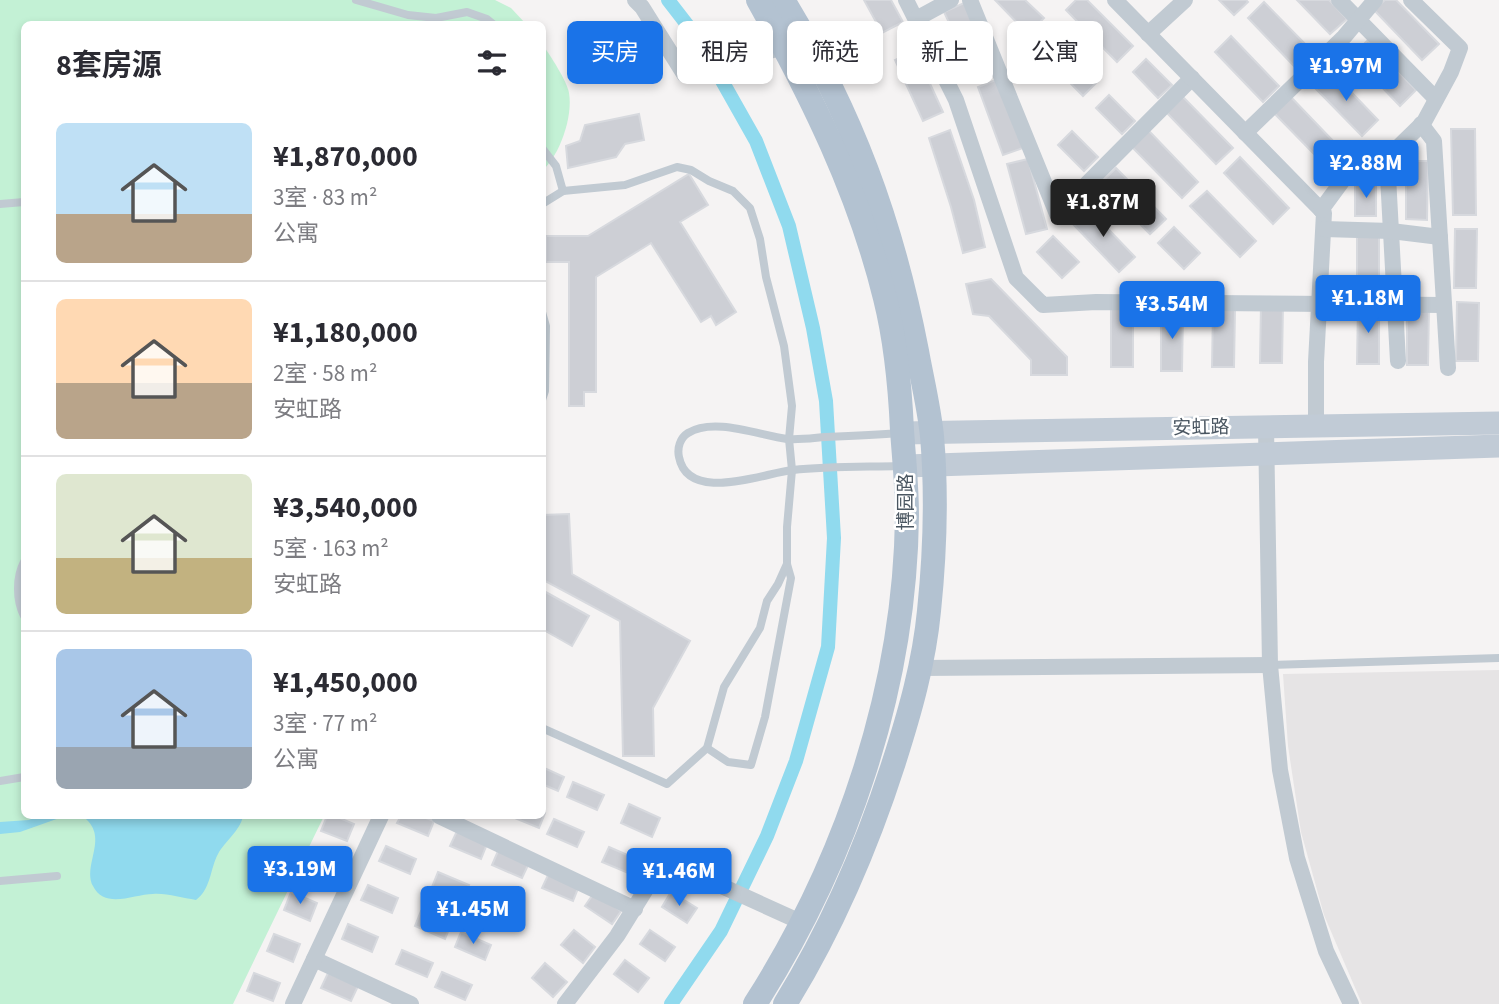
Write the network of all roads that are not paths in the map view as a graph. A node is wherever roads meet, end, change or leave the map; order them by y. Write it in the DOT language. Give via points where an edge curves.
graph roads {
  1 [pos="356,0"];
  2 [pos="635,0"];
  3 [pos="758,0"];
  4 [pos="783,0"];
  5 [pos="906,0"];
  6 [pos="951,0"];
  7 [pos="970,0"];
  8 [pos="1115,0"];
  9 [pos="1185,0"];
  10 [pos="1339,0"];
  11 [pos="1375,0"];
  12 [pos="1411,0"];
  13 [pos="916,19"];
  14 [pos="1358,19"];
  15 [pos="489,21"];
  16 [pos="1148,34"];
  17 [pos="784,47"];
  18 [pos="1192,78"];
  19 [pos="1436,99"];
  20 [pos="1421,124"];
  21 [pos="1245,133"];
  22 [pos="546,153"];
  23 [pos="1387,158"];
  24 [pos="563,191"];
  25 [pos="21,202"];
  26 [pos="546,202"];
  27 [pos="0,204"];
  28 [pos="1321,210"];
  29 [pos="1324,229"];
  30 [pos="1391,231"];
  31 [pos="1440,237"];
  32 [pos="1320,303"];
  33 [pos="1395,303"];
  34 [pos="1444,305"];
  35 [pos="1398,361"];
  36 [pos="1448,368"];
  37 [pos="1499,422"];
  38 [pos="1316,426"];
  39 [pos="1266,427"];
  40 [pos="902,433"];
  41 [pos="932,433"];
  42 [pos="789,439"];
  43 [pos="1499,446"];
  44 [pos="1267,454"];
  45 [pos="933,465"];
  46 [pos="906,466"];
  47 [pos="792,470"];
  48 [pos="787,564"];
  49 [pos="21,570"];
  50 [pos="21,610"];
  51 [pos="1499,658"];
  52 [pos="1270,665"];
  53 [pos="920,668"];
  54 [pos="546,730"];
  55 [pos="707,748"];
  56 [pos="21,778"];
  57 [pos="0,781"];
  58 [pos="380,819"];
  59 [pos="445,819"];
  60 [pos="57,876"];
  61 [pos="0,881"];
  62 [pos="635,909"];
  63 [pos="803,923"];
  64 [pos="314,959"];
  65 [pos="293,1004"];
  66 [pos="411,1004"];
  67 [pos="565,1004"];
  68 [pos="755,1004"];
  69 [pos="785,1004"];
  70 [pos="1351,1004"];
  1 -- 15 [label="lane" via="408,15 436,18 467,12"];
  2 -- 17 [label="street" via="684,74"];
  3 -- 17 [label="main road, 博园路"];
  4 -- 41 [label="main road, 博园路" via="841,104 885,219 907,301"];
  5 -- 13 [label="street"];
  6 -- 13 [label="street"];
  7 -- 18 [label="street" via="1057,214"];
  8 -- 16 [label="street"];
  9 -- 16 [label="street"];
  10 -- 14 [label="street"];
  11 -- 14 [label="street"];
  12 -- 19 [label="street" via="1460,48"];
  13 -- 32 [label="street" via="956,100 1016,278 1043,305"];
  14 -- 19 [label="street"];
  14 -- 21 [label="street"];
  16 -- 18 [label="street"];
  17 -- 40 [label="main road, 博园路" via="842,168 885,297 897,354"];
  18 -- 21 [label="street"];
  19 -- 20 [label="street"];
  20 -- 23 [label="street"];
  20 -- 31 [label="street" via="1434,141"];
  21 -- 28 [label="street"];
  22 -- 24 [label="lane" via="556,166"];
  23 -- 28 [label="street" via="1349,172"];
  23 -- 30 [label="street"];
  24 -- 26 [label="lane"];
  24 -- 42 [label="lane" via="625,186 677,167 733,191 750,208 785,346 792,406"];
  25 -- 27 [label="lane"];
  28 -- 29 [label="street"];
  29 -- 30 [label="street"];
  29 -- 32 [label="street"];
  30 -- 31 [label="street"];
  30 -- 33 [label="street"];
  31 -- 34 [label="street"];
  32 -- 33 [label="street"];
  32 -- 38 [label="street"];
  33 -- 34 [label="street"];
  33 -- 35 [label="street"];
  34 -- 36 [label="street"];
  37 -- 38 [label="main road, 安虹路"];
  38 -- 39 [label="main road, 安虹路"];
  39 -- 41 [label="main road, 安虹路"];
  39 -- 44 [label="street"];
  40 -- 41 [label="main road, 安虹路"];
  40 -- 42 [label="lane"];
  40 -- 46 [label="main road, 博园路"];
  41 -- 45 [label="main road, 博园路"];
  42 -- 47 [label="lane"];
  42 -- 47 [label="lane" via="705,427 687,434 678,455 692,478 713,482 740,482"];
  43 -- 44 [label="main road, 安虹路"];
  44 -- 45 [label="main road, 安虹路"];
  44 -- 52 [label="street"];
  45 -- 46 [label="main road, 安虹路"];
  45 -- 53 [label="main road, 博园路" via="929,613"];
  46 -- 47 [label="lane"];
  46 -- 63 [label="main road, 博园路" via="904,571 880,714 837,848"];
  47 -- 48 [label="lane"];
  48 -- 55 [label="lane" via="766,601 760,628 724,687"];
  48 -- 55 [label="lane" via="790,578 778,654 751,765 728,762"];
  49 -- 50 [label="lane"];
  51 -- 52 [label="lane"];
  52 -- 53 [label="street"];
  52 -- 70 [label="street" via="1280,770 1297,858 1326,951"];
  53 -- 69 [label="main road, 博园路" via="915,698 859,861"];
  54 -- 55 [label="lane" via="667,783"];
  56 -- 57 [label="lane"];
  58 -- 64 [label="street"];
  59 -- 62 [label="street"];
  60 -- 61 [label="lane"];
  62 -- 63 [label="street" via="664,860"];
  62 -- 67 [label="street"];
  63 -- 68 [label="main road, 博园路"];
  64 -- 65 [label="street"];
  64 -- 66 [label="street"];
}
